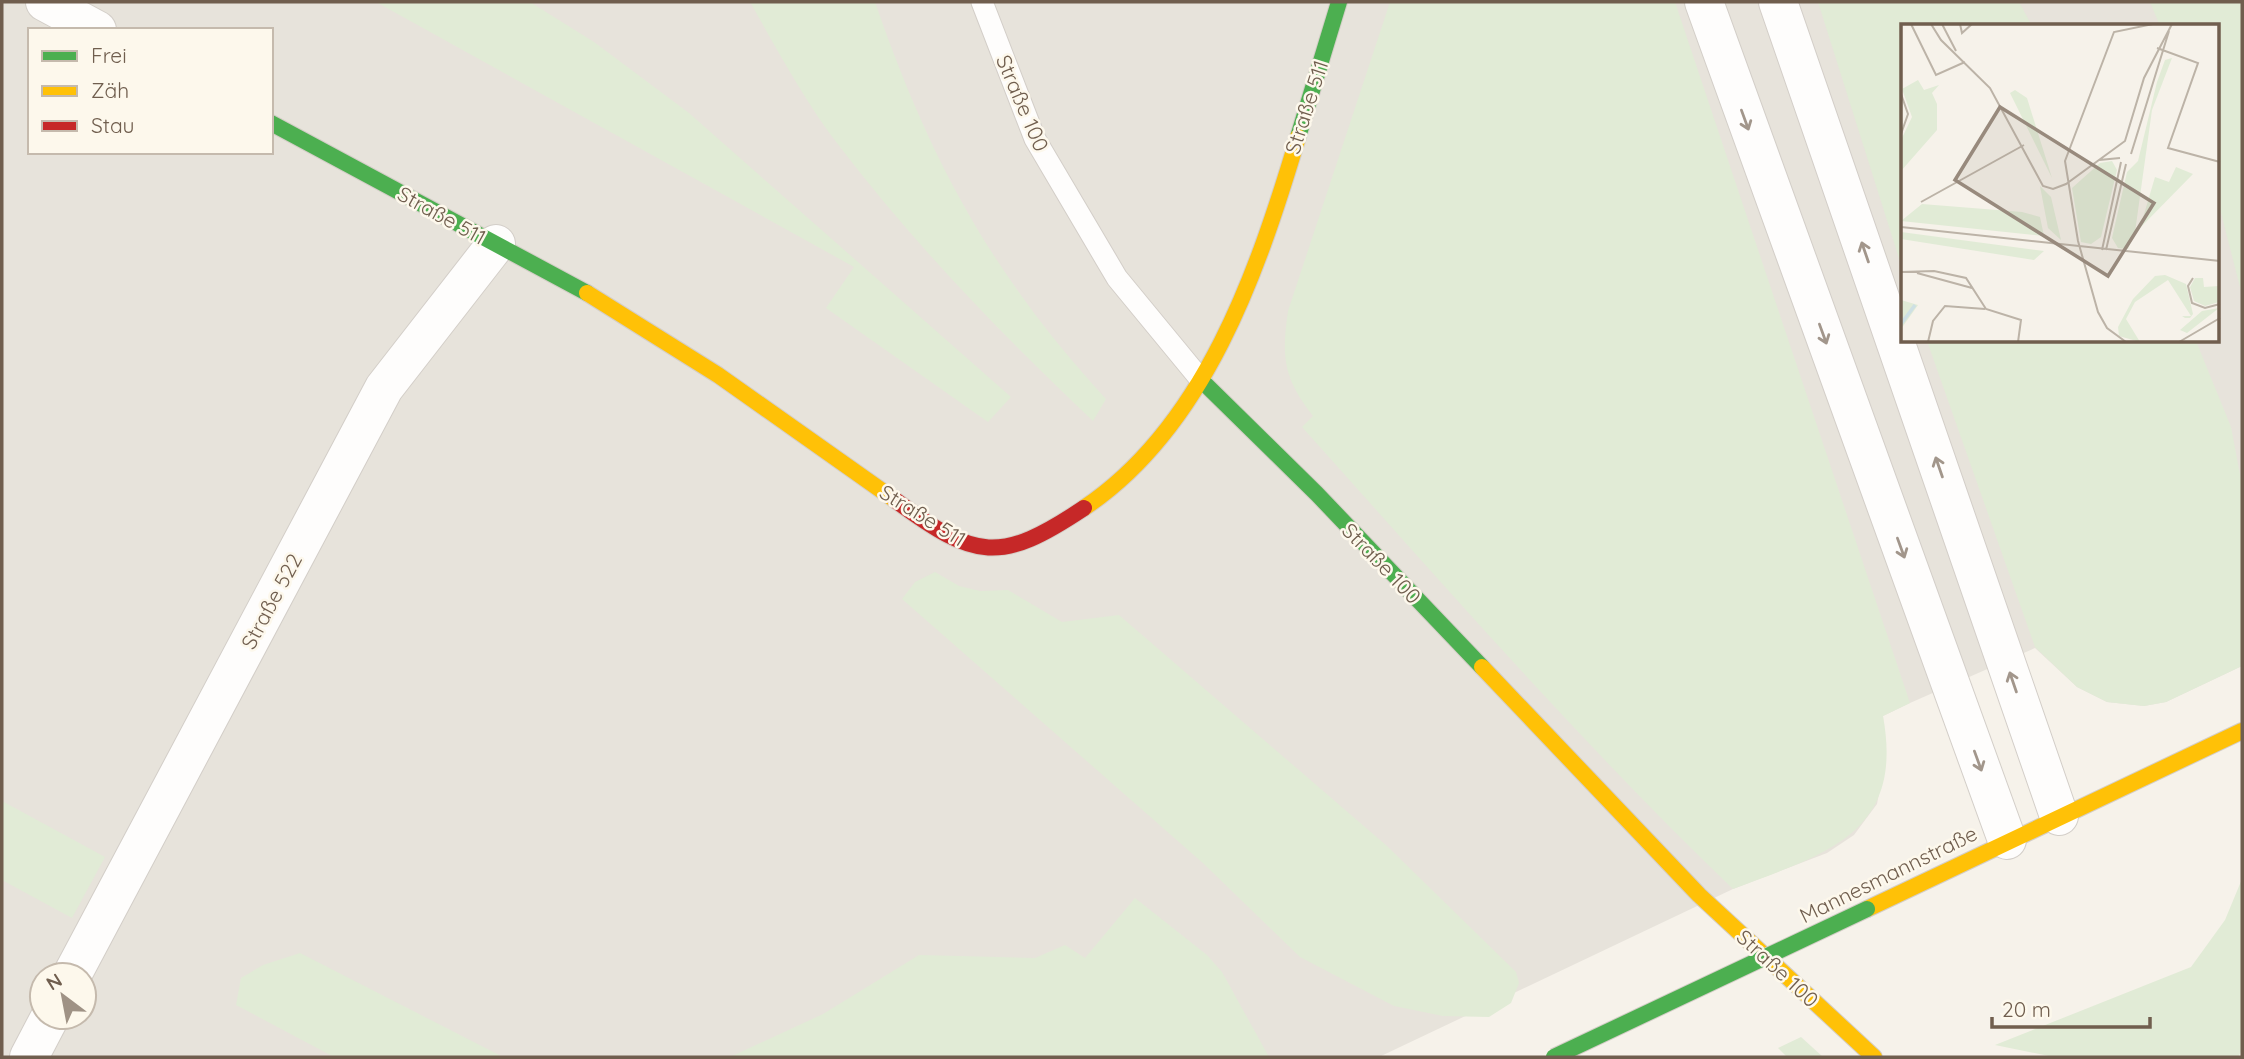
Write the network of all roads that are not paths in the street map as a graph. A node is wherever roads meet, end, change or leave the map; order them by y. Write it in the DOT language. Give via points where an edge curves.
graph roads {
  1 [pos="45,2"];
  2 [pos="982,2"];
  3 [pos="1339,2"];
  4 [pos="1704,2"];
  5 [pos="1778,2"];
  6 [pos="93,28"];
  7 [pos="273,124"];
  8 [pos="496,244"];
  9 [pos="1201,380"];
  10 [pos="2242,731"];
  11 [pos="2059,816"];
  12 [pos="2007,840"];
  13 [pos="79,961"];
  14 [pos="43,1031"];
  15 [pos="29,1057"];
  16 [pos="1554,1057"];
  17 [pos="1874,1057"];
  1 -- 6 [label="street"];
  2 -- 9 [label="lane, Straße 100" via="1035,139 1117,278"];
  3 -- 9 [label="street, Straße 511" via="1256,261"];
  4 -- 12 [label="street, one-way"];
  11 -- 5 [label="street, one-way"];
  7 -- 8 [label="street, Straße 511"];
  8 -- 9 [label="street, Straße 511" via="635,321 969,546 1007,549 1085,513 1165,437"];
  8 -- 13 [label="street, Straße 522" via="384,388"];
  9 -- 17 [label="street, Straße 100" via="1317,494 1699,895"];
  10 -- 11 [label="street, Mannesmannstraße"];
  11 -- 12 [label="street, Mannesmannstraße"];
  12 -- 16 [label="street, Mannesmannstraße, bridge"];
  14 -- 15 [label="street"];
}
